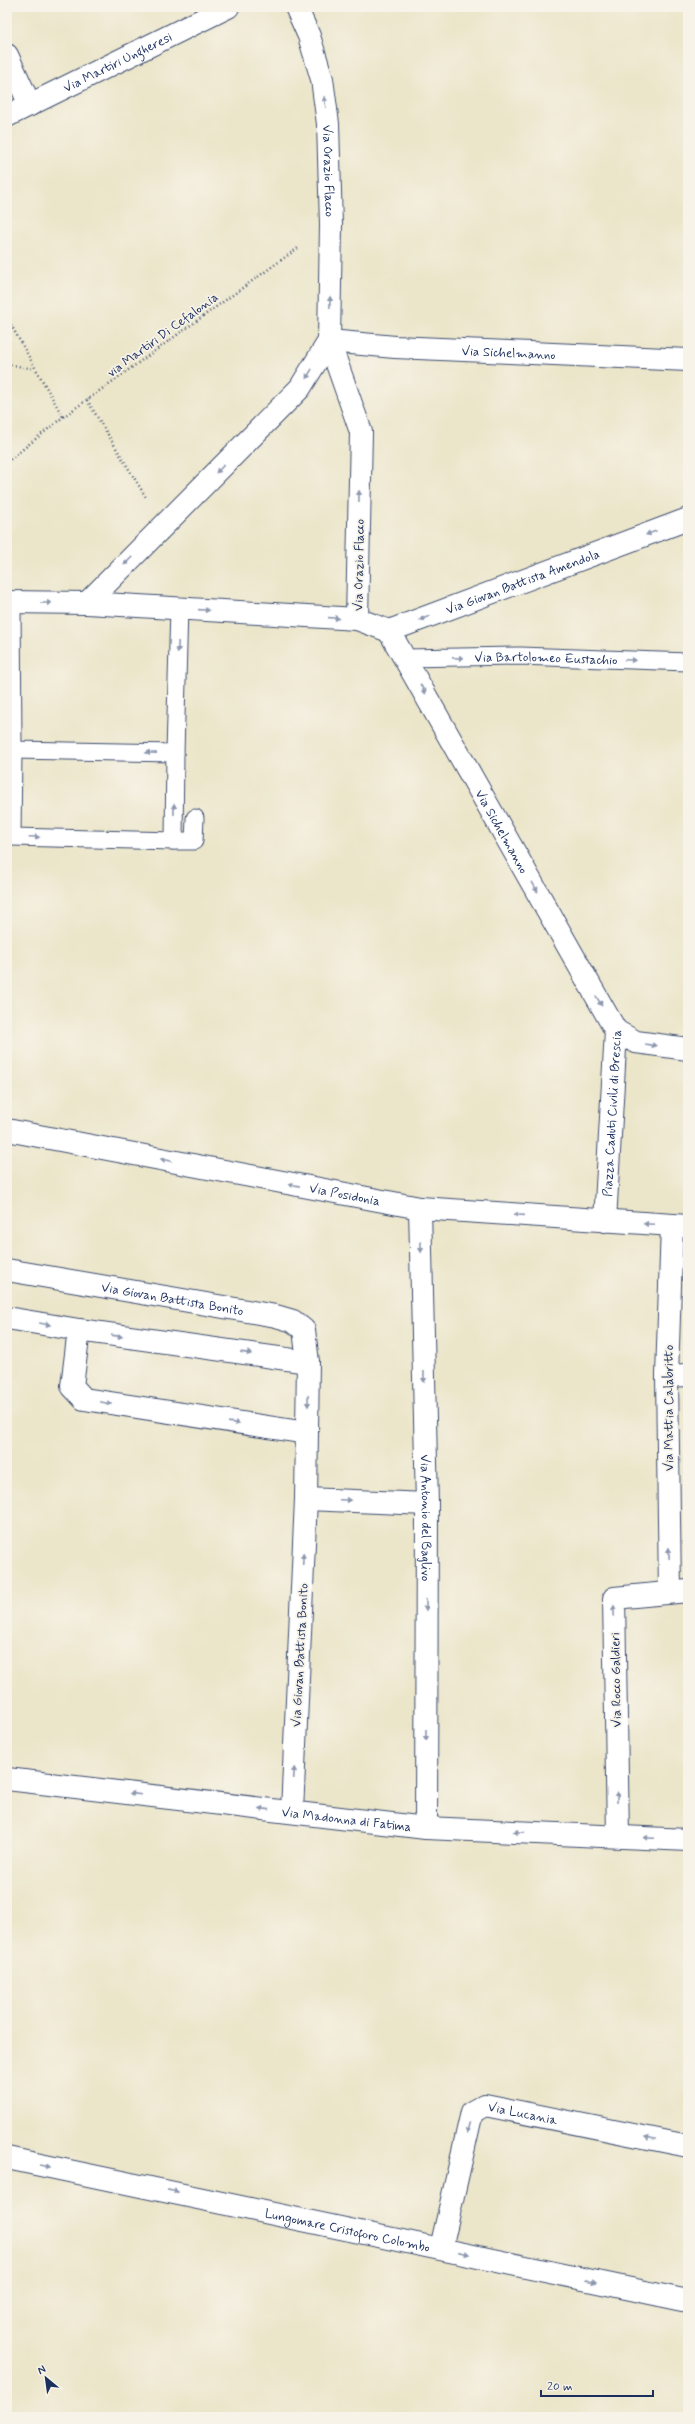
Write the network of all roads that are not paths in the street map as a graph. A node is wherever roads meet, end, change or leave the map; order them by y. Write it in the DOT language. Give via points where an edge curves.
graph roads {
  1 [pos="228,7"];
  2 [pos="296,7"];
  3 [pos="7,55"];
  4 [pos="30,105"];
  5 [pos="7,116"];
  6 [pos="329,341"];
  7 [pos="688,360"];
  8 [pos="688,519"];
  9 [pos="10,602"];
  10 [pos="86,603"];
  11 [pos="179,608"];
  12 [pos="356,619"];
  13 [pos="389,631"];
  14 [pos="405,658"];
  15 [pos="688,662"];
  16 [pos="14,750"];
  17 [pos="175,753"];
  18 [pos="195,818"];
  19 [pos="9,837"];
  20 [pos="174,841"];
  21 [pos="616,1031"];
  22 [pos="688,1049"];
  23 [pos="7,1133"];
  24 [pos="420,1208"];
  25 [pos="605,1222"];
  26 [pos="680,1225"];
  27 [pos="7,1270"];
  28 [pos="7,1318"];
  29 [pos="79,1330"];
  30 [pos="308,1362"];
  31 [pos="678,1376"];
  32 [pos="307,1433"];
  33 [pos="306,1499"];
  34 [pos="427,1504"];
  35 [pos="679,1592"];
  36 [pos="7,1779"];
  37 [pos="292,1812"];
  38 [pos="426,1828"];
  39 [pos="618,1836"];
  40 [pos="688,1840"];
  41 [pos="688,2146"];
  42 [pos="7,2158"];
  43 [pos="441,2248"];
  44 [pos="688,2301"];
  1 -- 4 [label="street, Via Martiri Ungheresi"];
  6 -- 2 [label="street, Via Orazio Flacco, one-way" via="331,225 328,124 322,79 309,36"];
  3 -- 4 [label="street"];
  4 -- 5 [label="street, Via Martiri Ungheresi"];
  6 -- 7 [label="street, Via Sichelmanno" via="395,347"];
  6 -- 10 [label="street, one-way" via="300,388"];
  12 -- 6 [label="street, Via Orazio Flacco, one-way" via="361,432"];
  8 -- 13 [label="street, Via Giovan Battista Amendola, one-way"];
  9 -- 10 [label="street, Via Orazio Flacco, one-way"];
  9 -- 16 [label="lane"];
  10 -- 11 [label="street, Via Orazio Flacco"];
  11 -- 12 [label="street, Via Orazio Flacco, one-way"];
  11 -- 17 [label="lane, one-way"];
  12 -- 13 [label="street"];
  13 -- 14 [label="street, Via Sichelmanno"];
  14 -- 15 [label="lane, Via Bartolomeo Eustachio, one-way" via="471,659 520,656"];
  14 -- 21 [label="street, Via Sichelmanno, one-way"];
  17 -- 16 [label="lane, one-way"];
  16 -- 19 [label="lane"];
  20 -- 17 [label="lane, one-way"];
  18 -- 20 [label="lane" via="194,841"];
  19 -- 20 [label="lane, one-way"];
  21 -- 22 [label="street, Piazza Caduti Civili di Brescia, one-way" via="636,1042"];
  21 -- 25 [label="street, Piazza Caduti Civili di Brescia"];
  24 -- 23 [label="street, Via Posidonia, one-way"];
  25 -- 24 [label="street, Via Posidonia, one-way"];
  24 -- 34 [label="street, Via Antonio del Baglivo, one-way"];
  26 -- 25 [label="street, Via Posidonia, one-way"];
  26 -- 31 [label="street, Via Mattia Calabritto"];
  27 -- 30 [label="street, Via Giovan Battista Bonito" via="293,1321 304,1330"];
  28 -- 29 [label="street, one-way"];
  29 -- 30 [label="street, one-way"];
  29 -- 32 [label="street, one-way" via="72,1386 84,1399"];
  30 -- 32 [label="street, Via Giovan Battista Bonito, one-way"];
  35 -- 31 [label="street, Via Mattia Calabritto, one-way"];
  32 -- 33 [label="street, Via Giovan Battista Bonito"];
  33 -- 34 [label="street, one-way"];
  37 -- 33 [label="street, Via Giovan Battista Bonito, one-way"];
  34 -- 38 [label="street, Via Antonio del Baglivo, one-way"];
  39 -- 35 [label="street, Via Rocco Galdieri, one-way" via="614,1598"];
  37 -- 36 [label="street, Via Madonna di Fatima, one-way"];
  37 -- 38 [label="street, Via Madonna di Fatima"];
  39 -- 38 [label="street, Via Madonna di Fatima, one-way"];
  40 -- 39 [label="street, Via Madonna di Fatima, one-way"];
  41 -- 43 [label="street, Via Lucania, one-way" via="485,2105 472,2112"];
  42 -- 43 [label="street, Lungomare Cristoforo Colombo, one-way"];
  43 -- 44 [label="street, Lungomare Cristoforo Colombo, one-way"];
}
